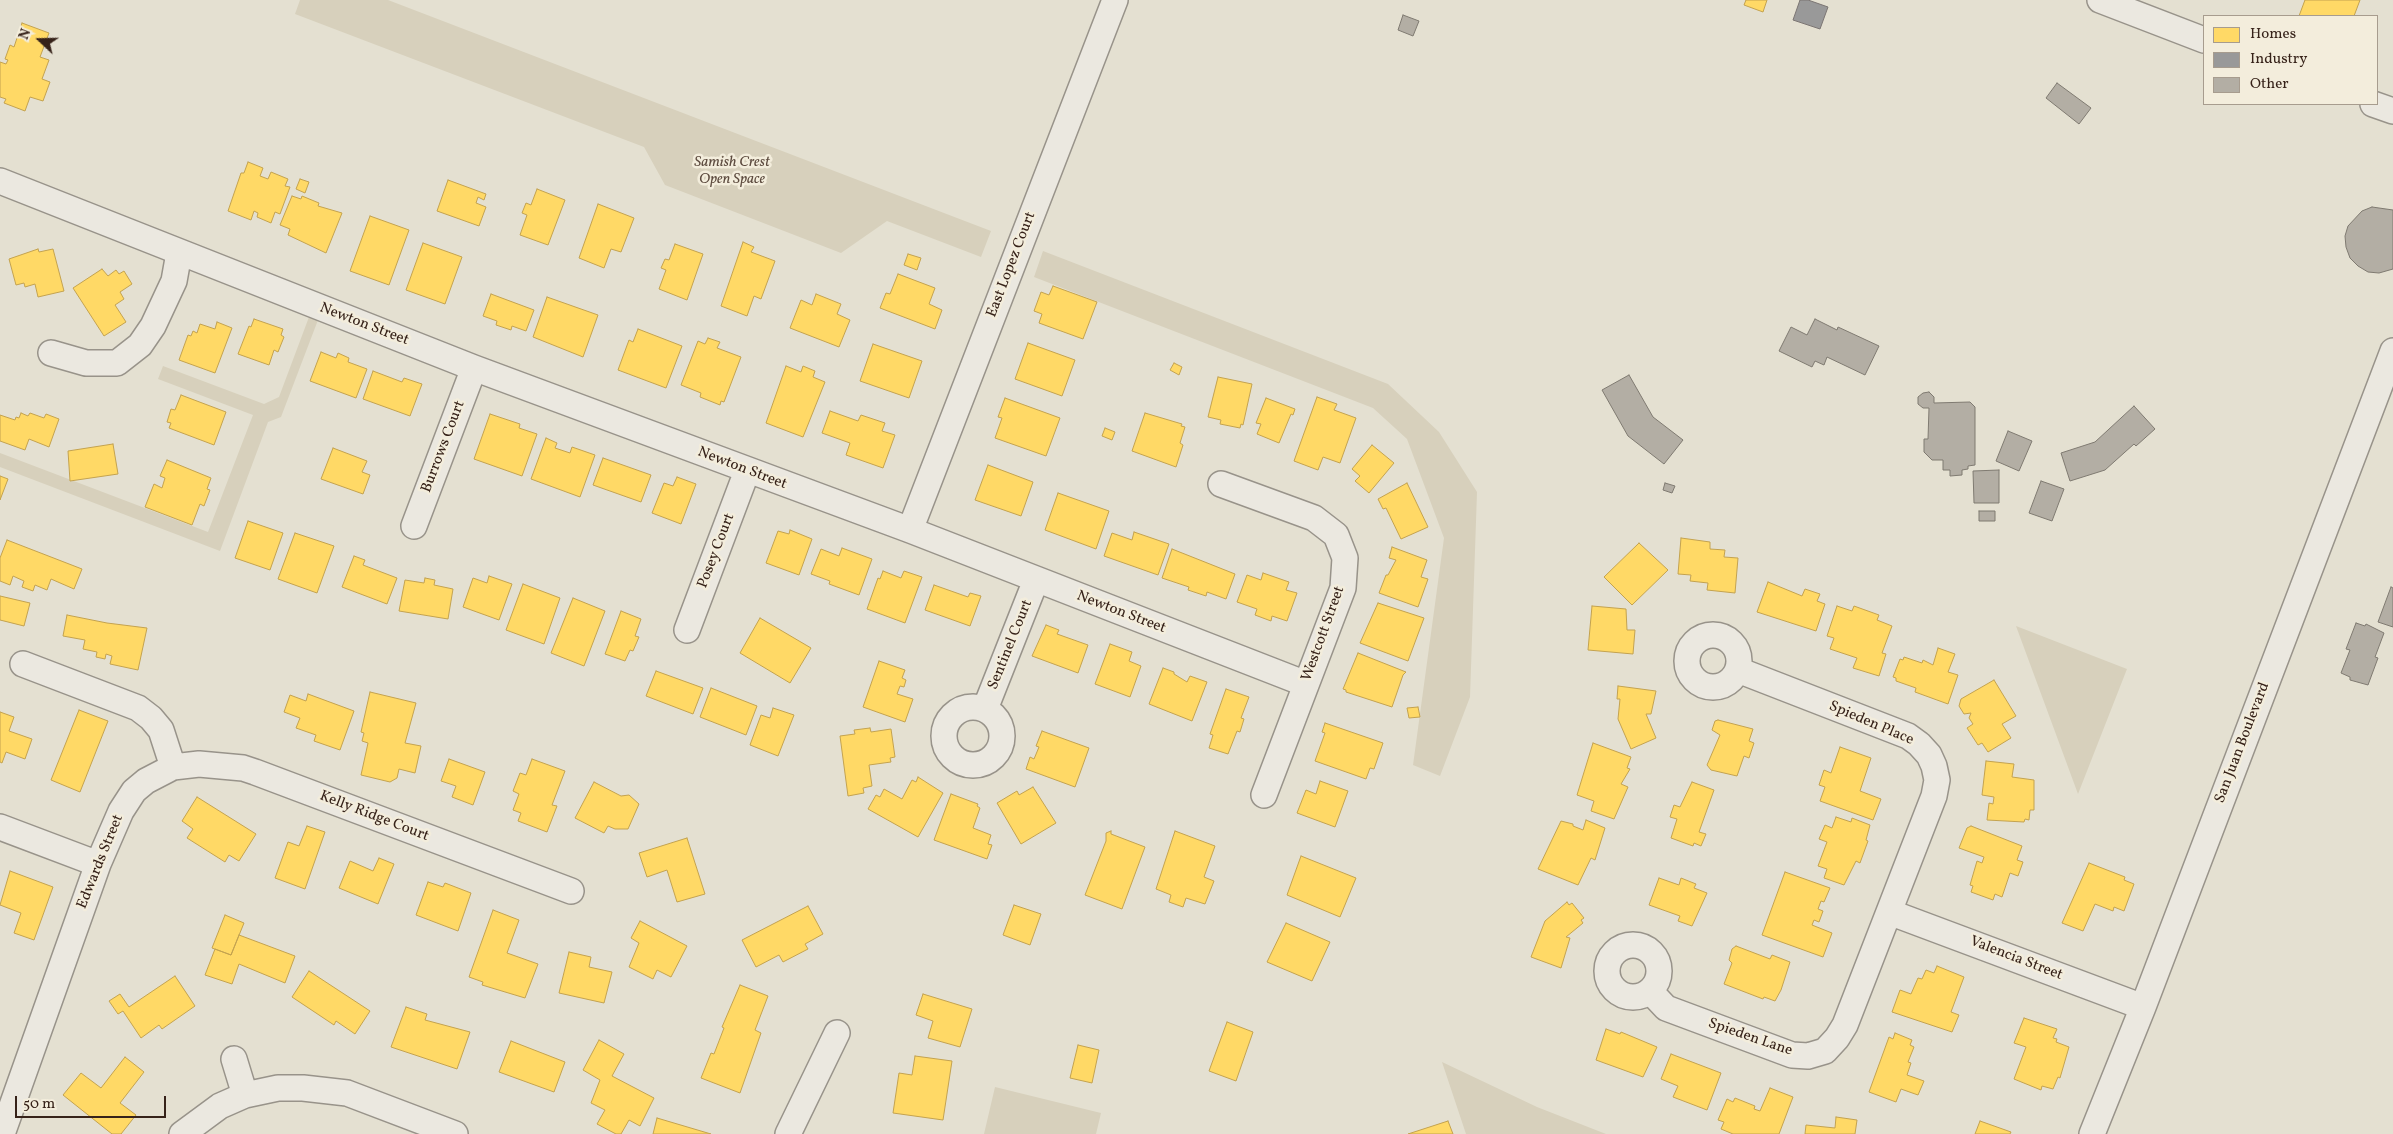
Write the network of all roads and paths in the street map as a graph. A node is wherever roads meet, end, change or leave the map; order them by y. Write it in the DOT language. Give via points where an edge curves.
graph roads {
  1 [pos="1115,0"];
  2 [pos="2100,0"];
  3 [pos="2154,9"];
  4 [pos="2203,39"];
  5 [pos="2376,105"];
  6 [pos="2393,111"];
  7 [pos="0,181"];
  8 [pos="179,253"];
  9 [pos="2393,351"];
  10 [pos="52,352"];
  11 [pos="474,368"];
  12 [pos="747,471"];
  13 [pos="1221,484"];
  14 [pos="414,526"];
  15 [pos="910,530"];
  16 [pos="1036,580"];
  17 [pos="687,630"];
  18 [pos="23,664"];
  19 [pos="1738,670"];
  20 [pos="1306,684"];
  21 [pos="985,709"];
  22 [pos="173,767"];
  23 [pos="1264,795"];
  24 [pos="0,827"];
  25 [pos="98,864"];
  26 [pos="570,892"];
  27 [pos="1889,912"];
  28 [pos="1650,991"];
  29 [pos="2143,1007"];
  30 [pos="837,1033"];
  31 [pos="234,1059"];
  32 [pos="245,1095"];
  33 [pos="2,1134"];
  34 [pos="182,1134"];
  35 [pos="455,1134"];
  36 [pos="788,1134"];
  37 [pos="2092,1134"];
  1 -- 15 [label="street, East Lopez Court"];
  2 -- 3 [label="street"];
  3 -- 4 [label="street"];
  5 -- 6 [label="street"];
  7 -- 8 [label="street, Newton Street"];
  8 -- 10 [label="street" via="174,282 153,326 140,345 117,363 86,362"];
  8 -- 11 [label="street, Newton Street"];
  9 -- 29 [label="street, San Juan Boulevard"];
  11 -- 12 [label="street, Newton Street"];
  11 -- 14 [label="street, Burrows Court"];
  12 -- 15 [label="street, Newton Street"];
  12 -- 17 [label="street, Posey Court"];
  13 -- 20 [label="street, Westcott Street" via="1314,518 1336,535 1345,558 1343,588"];
  15 -- 16 [label="street, Newton Street"];
  16 -- 20 [label="street, Newton Street"];
  16 -- 21 [label="street, Sentinel Court"];
  18 -- 22 [label="street" via="138,708 161,730"];
  19 -- 27 [label="street, Spieden Place" via="1908,736 1928,755 1937,780 1934,796"];
  20 -- 23 [label="street, Westcott Street"];
  22 -- 25 [label="street, Edwards Street" via="158,773 134,791 121,811"];
  22 -- 26 [label="street, Kelly Ridge Court" via="198,764 243,768"];
  24 -- 25 [label="street"];
  25 -- 33 [label="street, Edwards Street"];
  27 -- 28 [label="street, Spieden Lane" via="1845,1025 1825,1051 1808,1056 1792,1055 1666,1008"];
  27 -- 29 [label="street, Valencia Street"];
  29 -- 37 [label="street, San Juan Boulevard"];
  30 -- 36 [label="street"];
  31 -- 32 [label="street"];
  32 -- 34 [label="street" via="220,1106"];
  32 -- 35 [label="street" via="278,1088 338,1092 357,1096"];
}
